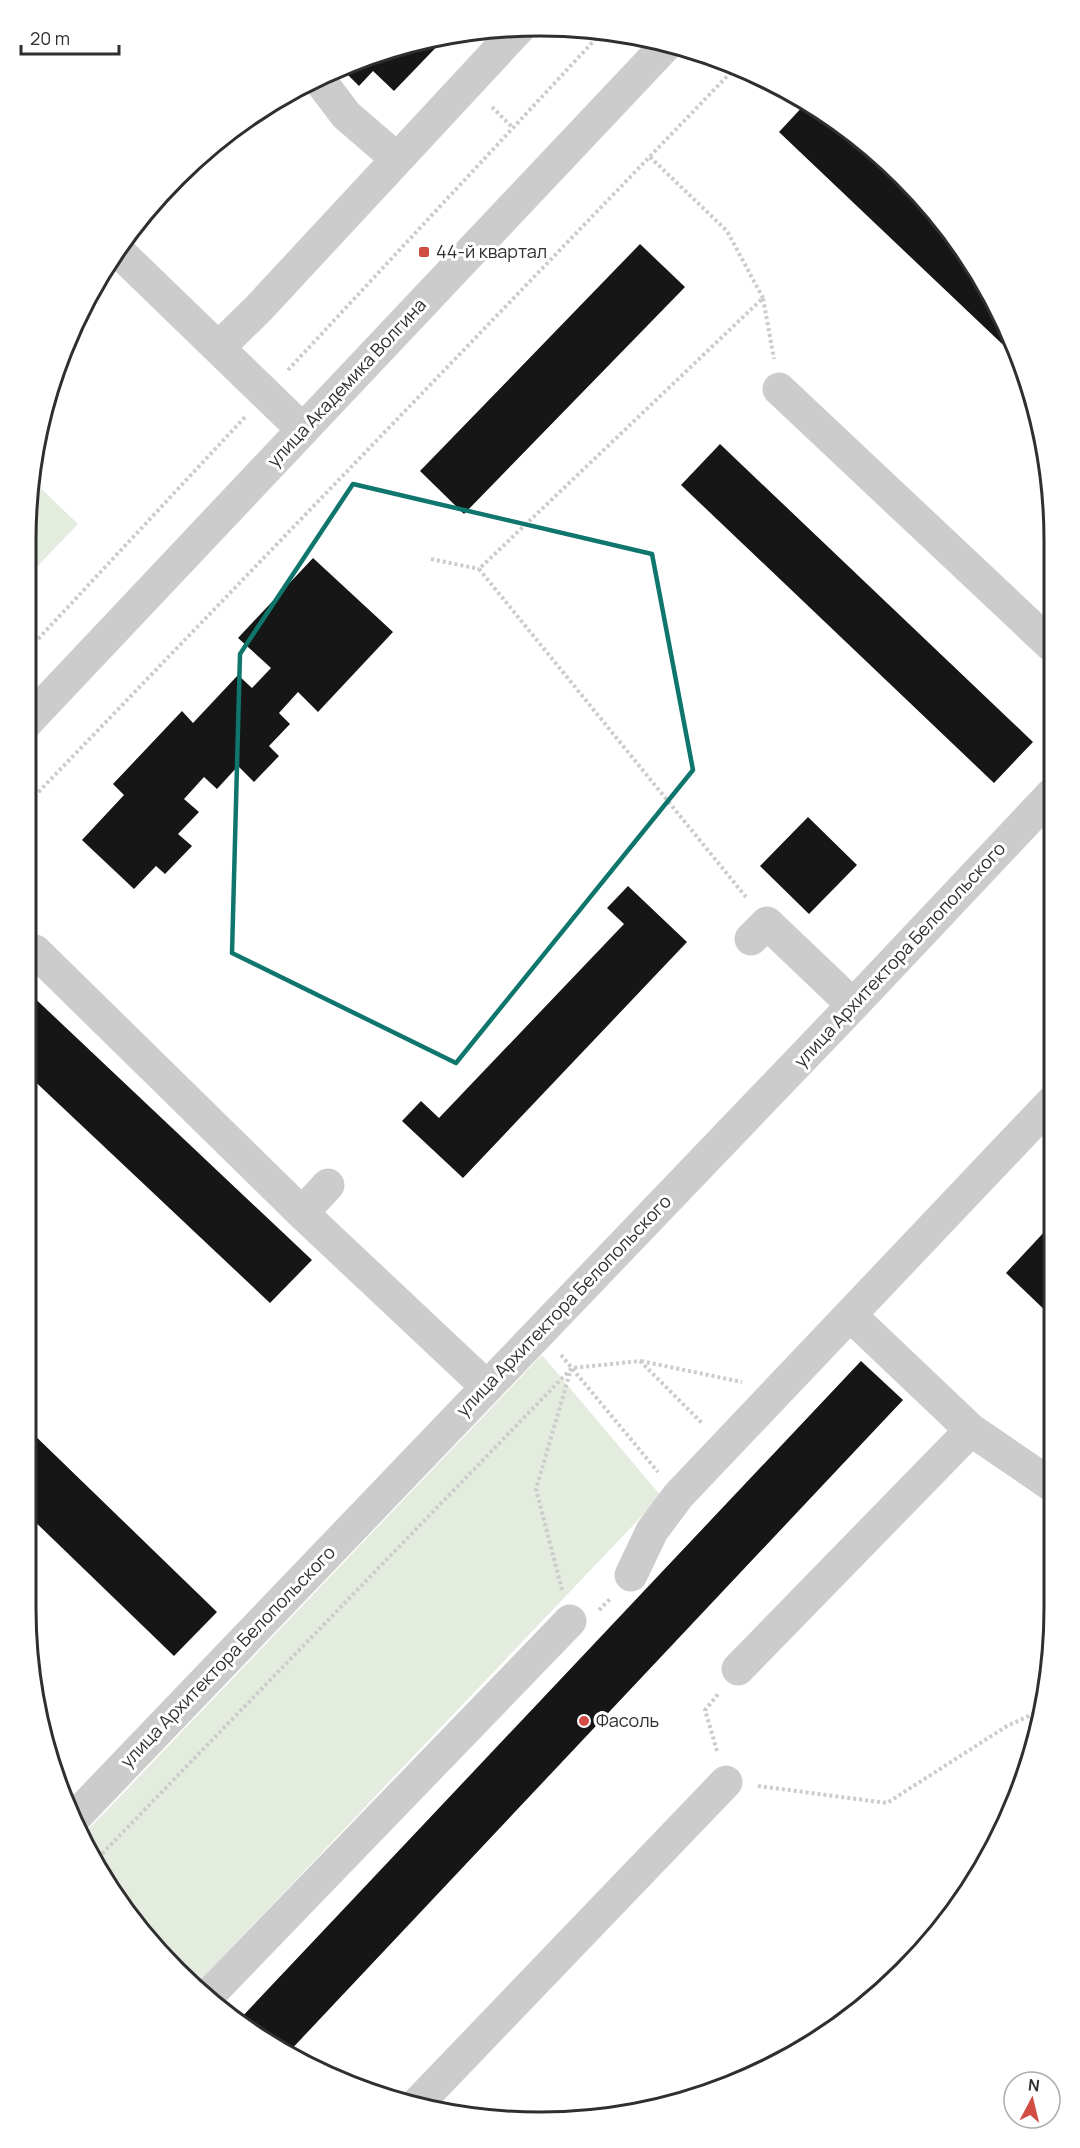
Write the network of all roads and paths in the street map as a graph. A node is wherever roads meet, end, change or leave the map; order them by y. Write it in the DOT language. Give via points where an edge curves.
graph roads {
  1 [pos="511,37"];
  2 [pos="596,39"];
  3 [pos="661,51"];
  4 [pos="730,73"];
  5 [pos="323,85"];
  6 [pos="650,157"];
  7 [pos="397,159"];
  8 [pos="124,256"];
  9 [pos="763,298"];
  10 [pos="219,347"];
  11 [pos="779,389"];
  12 [pos="267,393"];
  13 [pos="303,430"];
  14 [pos="432,559"];
  15 [pos="479,569"];
  16 [pos="1044,638"];
  17 [pos="36,641"];
  18 [pos="36,712"];
  19 [pos="36,796"];
  20 [pos="1044,802"];
  21 [pos="759,931"];
  22 [pos="36,952"];
  23 [pos="853,1005"];
  24 [pos="1044,1110"];
  25 [pos="328,1185"];
  26 [pos="302,1213"];
  27 [pos="850,1315"];
  28 [pos="640,1361"];
  29 [pos="572,1368"];
  30 [pos="487,1387"];
  31 [pos="779,1390"];
  32 [pos="971,1430"];
  33 [pos="726,1447"];
  34 [pos="1044,1480"];
  35 [pos="678,1496"];
  36 [pos="631,1575"];
  37 [pos="570,1621"];
  38 [pos="738,1669"];
  39 [pos="705,1710"];
  40 [pos="1032,1715"];
  41 [pos="726,1782"];
  42 [pos="79,1812"];
  43 [pos="101,1855"];
  44 [pos="213,1991"];
  45 [pos="423,2098"];
  1 -- 7 [label="street"];
  2 -- 12 [label="path"];
  3 -- 13 [label="street, улица Академика Волгина"];
  4 -- 6 [label="path"];
  5 -- 7 [label="street" via="346,115"];
  6 -- 9 [label="path" via="727,231"];
  6 -- 19 [label="path"];
  7 -- 10 [label="street"];
  8 -- 10 [label="street"];
  9 -- 11 [label="path"];
  9 -- 15 [label="path"];
  10 -- 12 [label="street"];
  11 -- 16 [label="street"];
  12 -- 13 [label="street"];
  12 -- 17 [label="path"];
  13 -- 18 [label="street, улица Академика Волгина"];
  14 -- 15 [label="path"];
  15 -- 21 [label="path"];
  20 -- 23 [label="street, улица Архитектора Белопольского"];
  21 -- 23 [label="street"];
  22 -- 26 [label="street"];
  23 -- 30 [label="street, улица Архитектора Белопольского"];
  24 -- 27 [label="street"];
  25 -- 26 [label="street"];
  26 -- 30 [label="street"];
  27 -- 31 [label="street"];
  27 -- 32 [label="street"];
  28 -- 29 [label="path"];
  28 -- 31 [label="path"];
  28 -- 33 [label="path"];
  29 -- 35 [label="path"];
  29 -- 37 [label="path" via="536,1489"];
  29 -- 43 [label="path"];
  30 -- 42 [label="street, улица Архитектора Белопольского"];
  31 -- 33 [label="street"];
  32 -- 34 [label="street"];
  32 -- 38 [label="street"];
  33 -- 35 [label="street"];
  35 -- 36 [label="street" via="652,1531"];
  37 -- 44 [label="street"];
  39 -- 41 [label="path"];
  40 -- 41 [label="path" via="1007,1726 887,1803"];
  41 -- 45 [label="street"];
}
